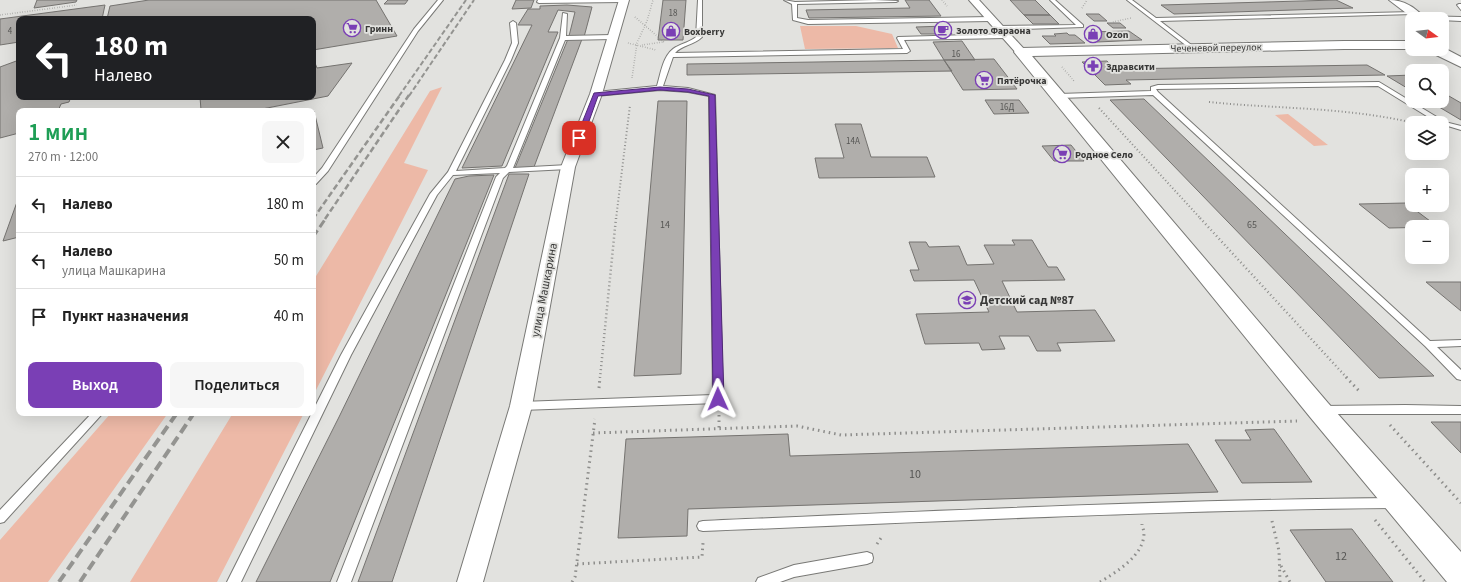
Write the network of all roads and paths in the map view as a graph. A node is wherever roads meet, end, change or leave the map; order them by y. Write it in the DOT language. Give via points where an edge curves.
graph roads {
  1 [pos="441,0"];
  2 [pos="653,0"];
  3 [pos="700,0"];
  4 [pos="786,0"];
  5 [pos="974,0"];
  6 [pos="1052,0"];
  7 [pos="1130,0"];
  8 [pos="1394,0"];
  9 [pos="540,1"];
  10 [pos="585,1"];
  11 [pos="896,1"];
  12 [pos="794,3"];
  13 [pos="622,4"];
  14 [pos="77,5"];
  15 [pos="1461,5"];
  16 [pos="535,8"];
  17 [pos="1461,9"];
  18 [pos="1411,12"];
  19 [pos="566,14"];
  20 [pos="0,15"];
  21 [pos="1133,17"];
  22 [pos="1405,17"];
  23 [pos="1449,18"];
  24 [pos="991,19"];
  25 [pos="1461,19"];
  26 [pos="1156,20"];
  27 [pos="1114,22"];
  28 [pos="513,23"];
  29 [pos="645,26"];
  30 [pos="563,38"];
  31 [pos="1008,38"];
  32 [pos="611,39"];
  33 [pos="664,41"];
  34 [pos="667,41"];
  35 [pos="1405,45"];
  36 [pos="638,46"];
  37 [pos="1192,48"];
  38 [pos="1047,51"];
  39 [pos="670,55"];
  40 [pos="1448,56"];
  41 [pos="1461,63"];
  42 [pos="660,88"];
  43 [pos="630,92"];
  44 [pos="1155,93"];
  45 [pos="596,94"];
  46 [pos="1087,95"];
  47 [pos="1059,96"];
  48 [pos="1204,101"];
  49 [pos="1405,121"];
  50 [pos="1461,128"];
  51 [pos="568,167"];
  52 [pos="506,171"];
  53 [pos="450,173"];
  54 [pos="316,179"];
  55 [pos="1461,343"];
  56 [pos="1428,344"];
  57 [pos="1461,376"];
  58 [pos="597,403"];
  59 [pos="521,406"];
  60 [pos="1376,409"];
  61 [pos="1319,410"];
  62 [pos="1461,410"];
  63 [pos="95,416"];
  64 [pos="1298,421"];
  65 [pos="593,433"];
  66 [pos="1398,503"];
  67 [pos="1265,504"];
  68 [pos="1363,504"];
  69 [pos="1461,504"];
  70 [pos="1138,508"];
  71 [pos="0,518"];
  72 [pos="895,518"];
  73 [pos="704,526"];
  74 [pos="702,558"];
  75 [pos="867,558"];
  76 [pos="576,564"];
  77 [pos="1280,566"];
  78 [pos="1461,575"];
  79 [pos="234,582"];
  80 [pos="344,582"];
  81 [pos="470,582"];
  82 [pos="572,582"];
  83 [pos="763,582"];
  84 [pos="1100,582"];
  85 [pos="1280,582"];
  86 [pos="1290,582"];
  87 [pos="1425,582"];
  1 -- 54 [label="lane" via="416,30 325,169"];
  2 -- 29 [label="path"];
  3 -- 39 [label="lane" via="699,37 674,49"];
  4 -- 12 [label="lane"];
  5 -- 24 [label="street"];
  6 -- 31 [label="lane" via="1081,26"];
  7 -- 26 [label="lane"];
  8 -- 18 [label="street"];
  9 -- 10 [label="lane"];
  9 -- 16 [label="lane"];
  10 -- 13 [label="lane"];
  11 -- 12 [label="lane"];
  12 -- 24 [label="lane" via="795,19 808,22"];
  13 -- 29 [label="path"];
  13 -- 32 [label="street, улица Машкарина"];
  14 -- 20 [label="path"];
  15 -- 17 [label="lane"];
  19 -- 30 [label="lane"];
  21 -- 27 [label="path"];
  22 -- 26 [label="lane"];
  23 -- 25 [label="lane"];
  24 -- 31 [label="street"];
  26 -- 37 [label="lane"];
  28 -- 53 [label="lane" via="515,43"];
  29 -- 33 [label="path"];
  29 -- 36 [label="path"];
  30 -- 32 [label="lane"];
  30 -- 52 [label="lane" via="510,167"];
  31 -- 38 [label="street, Чеченевой переулок"];
  31 -- 39 [label="lane" via="900,38 906,51"];
  31 -- 47 [label="street"];
  32 -- 36 [label="path"];
  32 -- 45 [label="street, улица Машкарина"];
  33 -- 34 [label="path"];
  33 -- 36 [label="path"];
  35 -- 37 [label="street, Чеченевой переулок"];
  36 -- 39 [label="path"];
  36 -- 43 [label="path"];
  37 -- 38 [label="street, Чеченевой переулок"];
  38 -- 46 [label="path"];
  39 -- 42 [label="lane"];
  40 -- 41 [label="street"];
  42 -- 43 [label="lane"];
  42 -- 58 [label="lane" via="712,95 718,399"];
  43 -- 45 [label="lane"];
  43 -- 58 [label="path"];
  44 -- 46 [label="lane"];
  44 -- 50 [label="lane" via="1153,88 1158,87 1379,84 1442,123"];
  44 -- 56 [label="lane"];
  45 -- 51 [label="street, улица Машкарина"];
  46 -- 47 [label="lane"];
  46 -- 60 [label="path"];
  47 -- 61 [label="street"];
  48 -- 49 [label="path" via="1310,108"];
  51 -- 52 [label="lane"];
  51 -- 59 [label="street, улица Машкарина"];
  52 -- 53 [label="lane"];
  52 -- 80 [label="lane" via="500,178"];
  53 -- 79 [label="lane" via="434,194 346,356"];
  55 -- 56 [label="lane"];
  56 -- 57 [label="lane"];
  58 -- 59 [label="lane"];
  58 -- 65 [label="path"];
  59 -- 81 [label="street, улица Машкарина"];
  60 -- 61 [label="lane"];
  60 -- 62 [label="lane"];
  60 -- 69 [label="path"];
  61 -- 66 [label="street"];
  63 -- 71 [label="lane"];
  64 -- 65 [label="path" via="841,435 797,426"];
  65 -- 76 [label="path"];
  66 -- 68 [label="lane"];
  66 -- 78 [label="street"];
  67 -- 68 [label="lane"];
  67 -- 70 [label="lane"];
  67 -- 77 [label="path" via="1275,530"];
  68 -- 87 [label="path"];
  70 -- 72 [label="lane"];
  70 -- 84 [label="path" via="1144,534 1140,547 1125,566"];
  72 -- 73 [label="lane"];
  72 -- 75 [label="path"];
  74 -- 76 [label="path"];
  75 -- 83 [label="lane" via="794,571"];
  76 -- 82 [label="path"];
  77 -- 85 [label="path"];
  77 -- 86 [label="path"];
}
